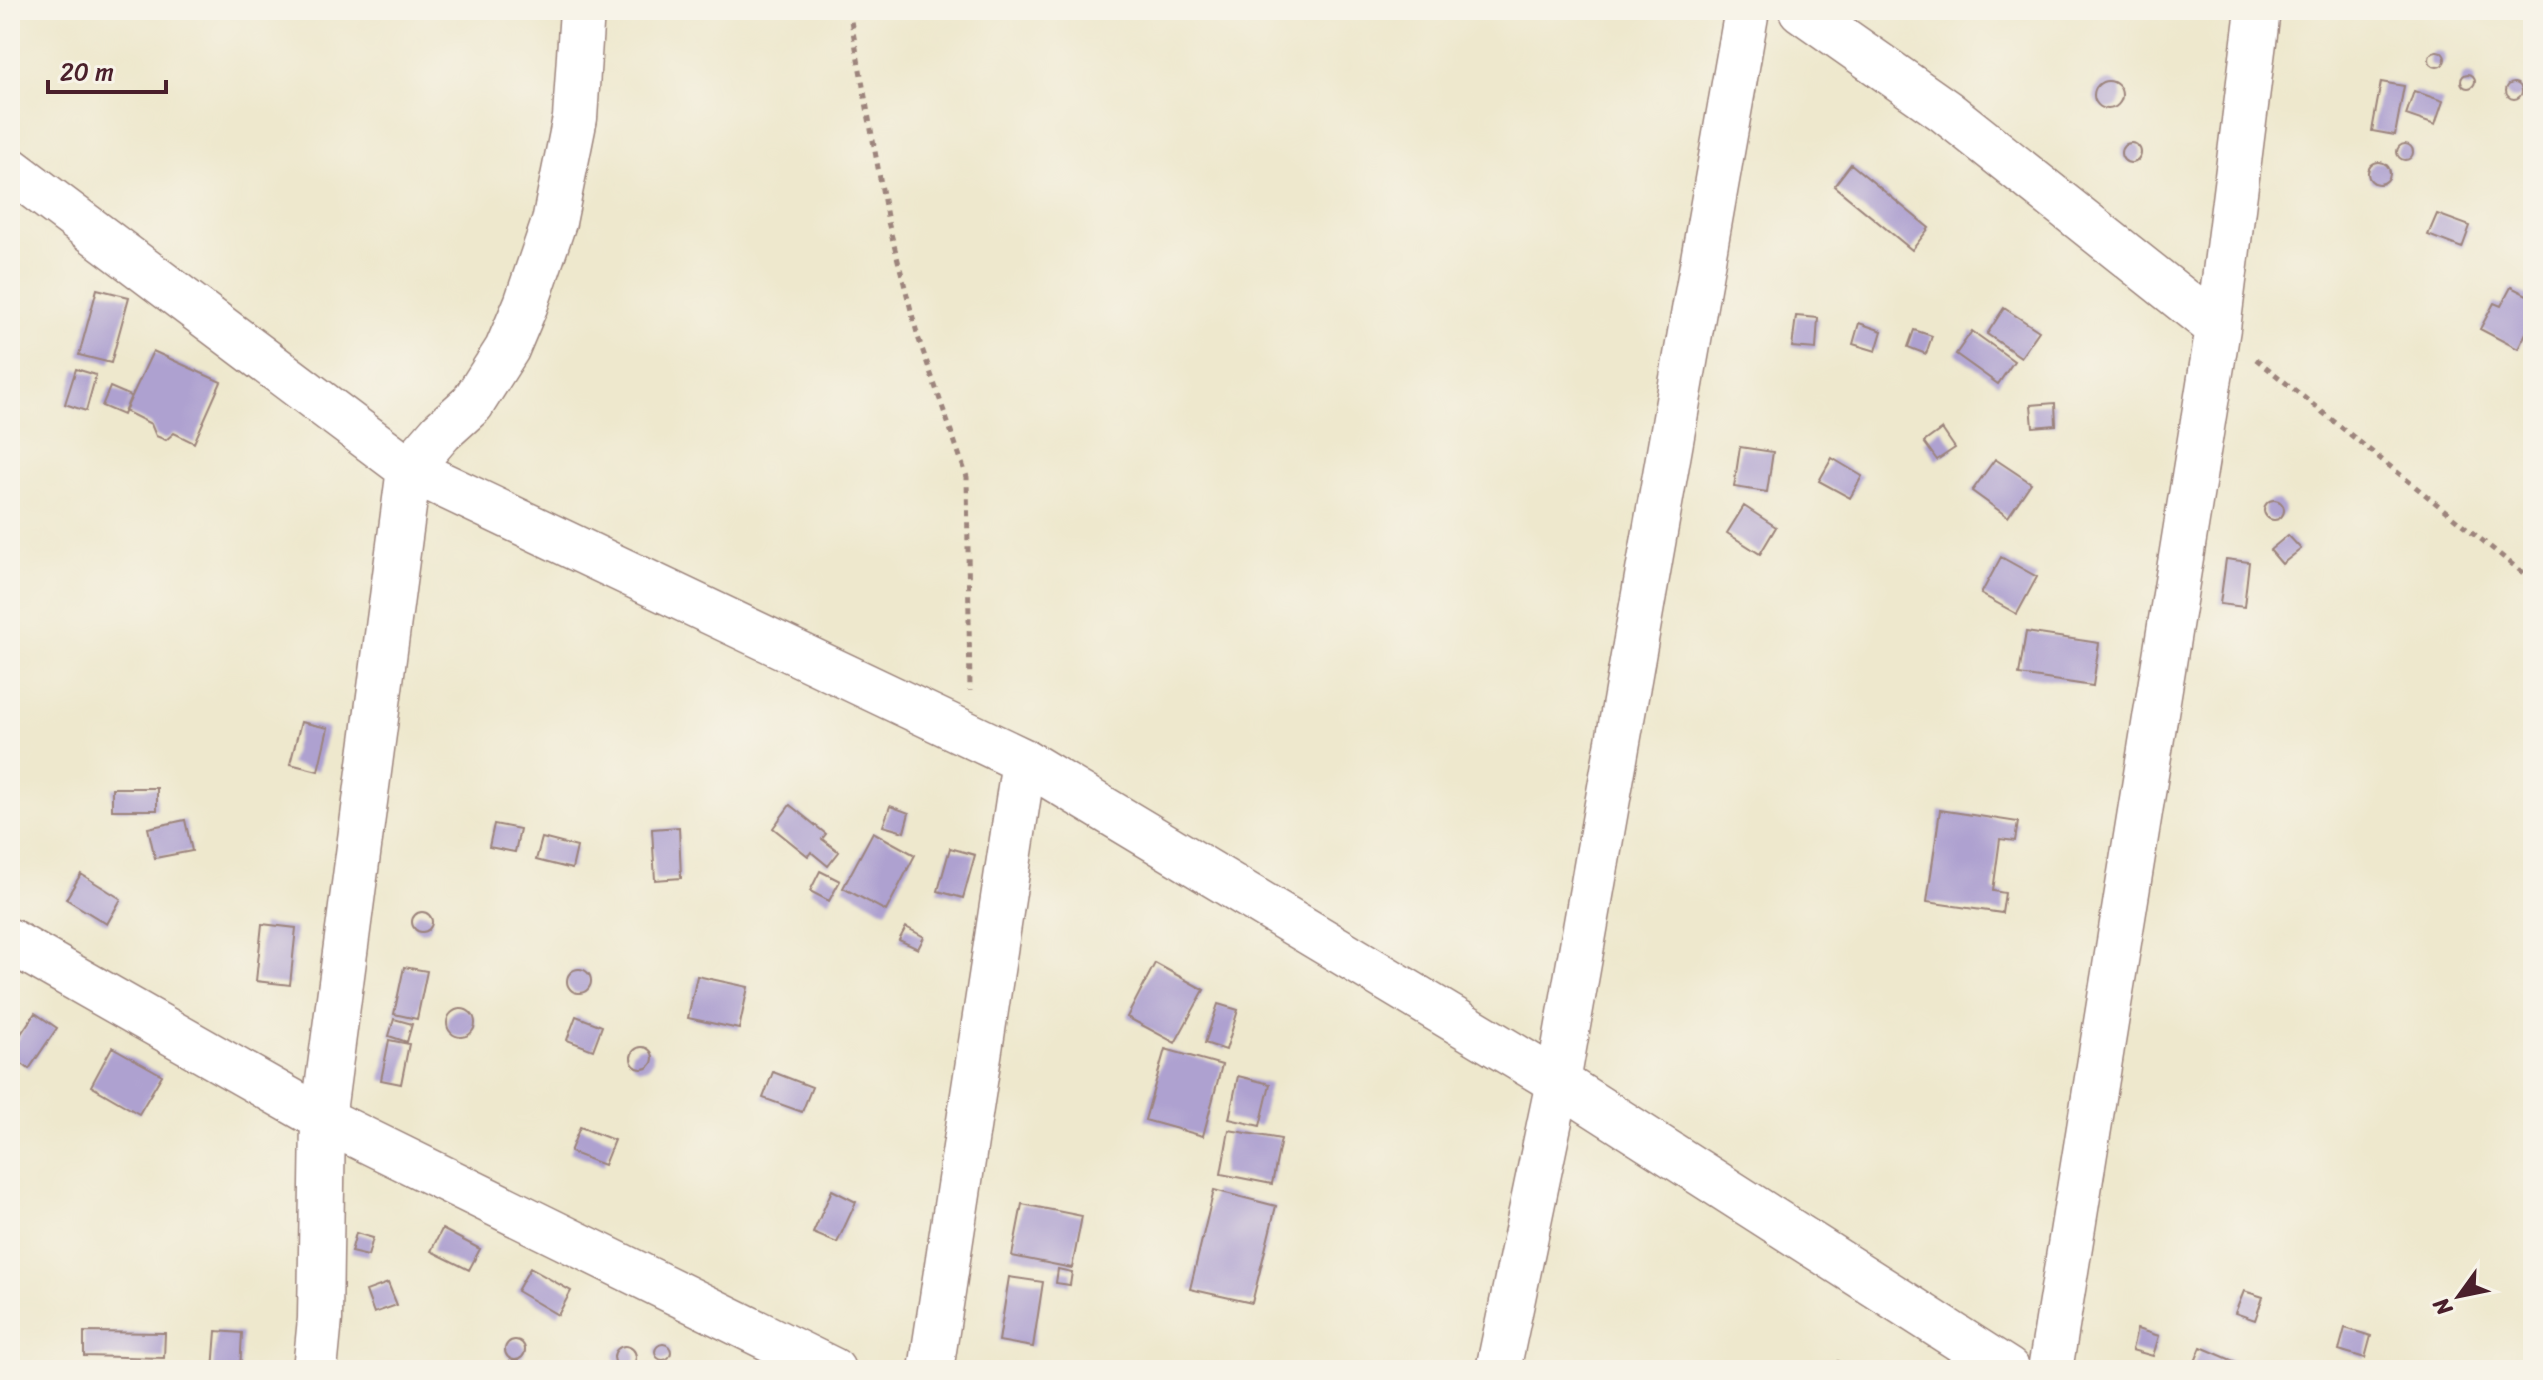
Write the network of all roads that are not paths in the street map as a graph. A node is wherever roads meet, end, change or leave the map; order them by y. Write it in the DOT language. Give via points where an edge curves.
graph roads {
  1 [pos="582,10"];
  2 [pos="1747,10"];
  3 [pos="1801,10"];
  4 [pos="2258,10"];
  5 [pos="10,169"];
  6 [pos="2218,328"];
  7 [pos="409,469"];
  8 [pos="1024,761"];
  9 [pos="10,941"];
  10 [pos="1558,1082"];
  11 [pos="323,1119"];
  12 [pos="315,1370"];
  13 [pos="833,1370"];
  14 [pos="931,1370"];
  15 [pos="1498,1370"];
  16 [pos="2008,1370"];
  17 [pos="2050,1370"];
  1 -- 7 [label="street" via="575,118 554,222 526,304 507,349 472,404"];
  2 -- 10 [label="street"];
  3 -- 6 [label="street" via="1945,111"];
  4 -- 6 [label="street"];
  5 -- 7 [label="street"];
  6 -- 17 [label="street"];
  7 -- 8 [label="street"];
  7 -- 11 [label="street"];
  8 -- 10 [label="street"];
  8 -- 14 [label="street"];
  9 -- 11 [label="street"];
  10 -- 15 [label="street"];
  10 -- 16 [label="street"];
  11 -- 12 [label="street"];
  11 -- 13 [label="street"];
}
